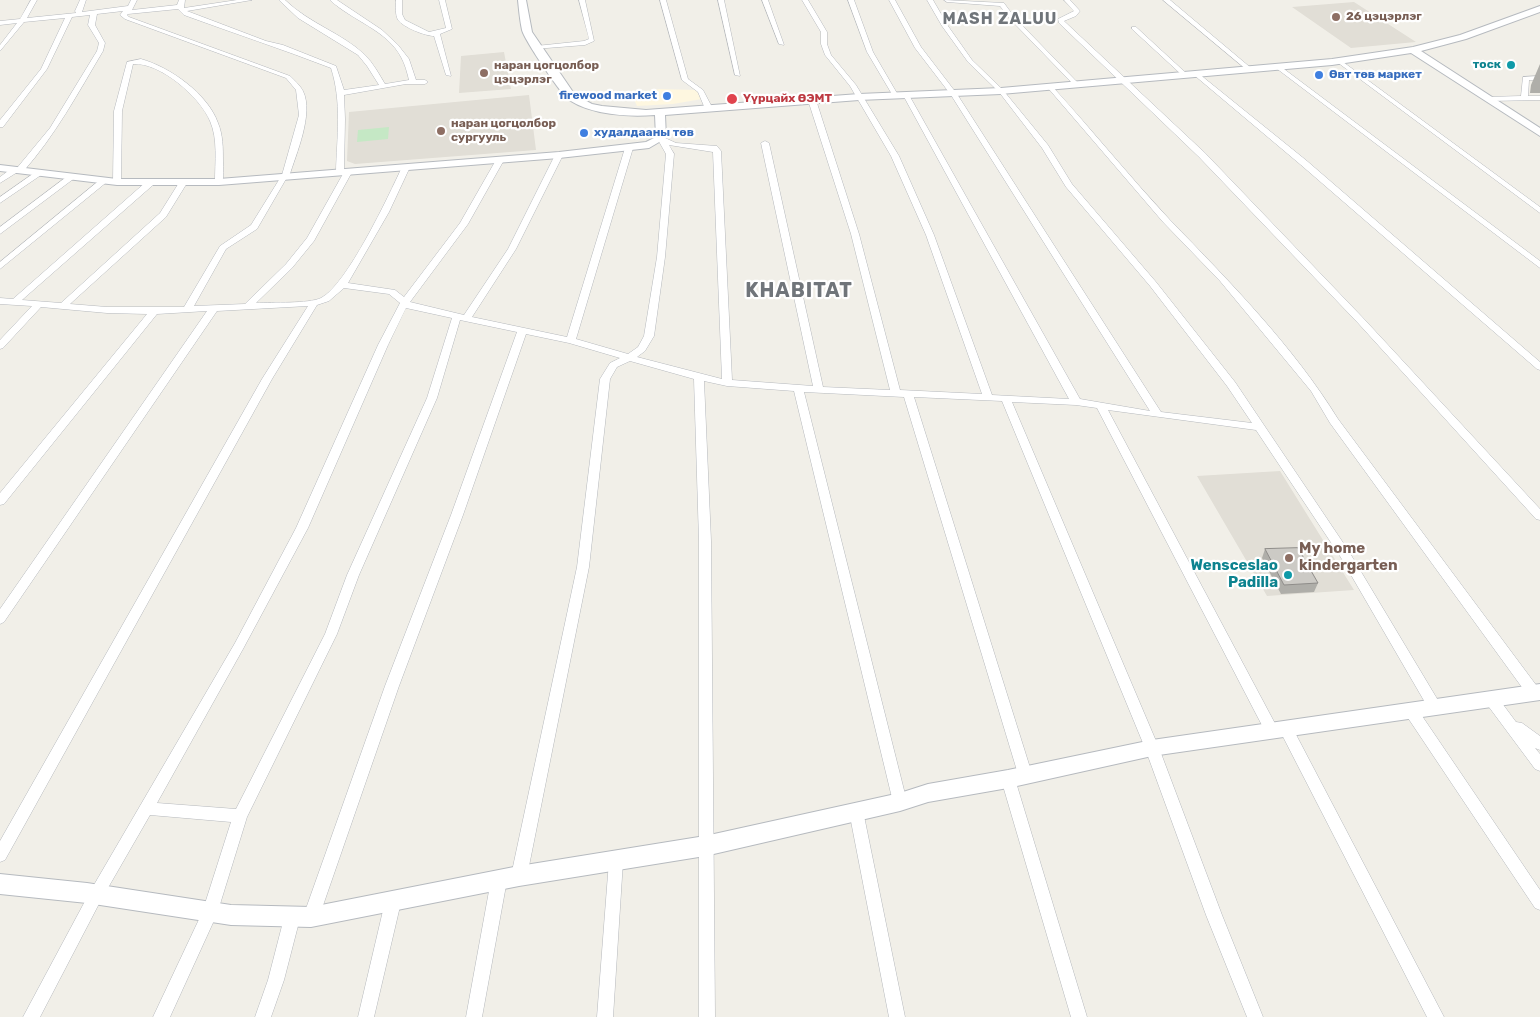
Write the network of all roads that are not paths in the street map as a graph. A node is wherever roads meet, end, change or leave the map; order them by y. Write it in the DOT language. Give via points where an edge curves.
graph roads {
  1 [pos="34,0"];
  2 [pos="83,0"];
  3 [pos="249,0"];
  4 [pos="282,0"];
  5 [pos="333,0"];
  6 [pos="399,0"];
  7 [pos="442,0"];
  8 [pos="522,0"];
  9 [pos="582,0"];
  10 [pos="663,0"];
  11 [pos="721,0"];
  12 [pos="765,0"];
  13 [pos="805,0"];
  14 [pos="851,0"];
  15 [pos="892,0"];
  16 [pos="930,0"];
  17 [pos="947,0"];
  18 [pos="1067,0"];
  19 [pos="1166,0"];
  20 [pos="232,1"];
  21 [pos="1000,2"];
  22 [pos="133,3"];
  23 [pos="181,6"];
  24 [pos="125,12"];
  25 [pos="1538,12"];
  26 [pos="94,13"];
  27 [pos="81,14"];
  28 [pos="69,16"];
  29 [pos="22,21"];
  30 [pos="0,23"];
  31 [pos="1134,28"];
  32 [pos="437,34"];
  33 [pos="782,44"];
  34 [pos="536,48"];
  35 [pos="0,49"];
  36 [pos="1413,50"];
  37 [pos="1339,61"];
  38 [pos="1278,67"];
  39 [pos="1249,70"];
  40 [pos="1196,74"];
  41 [pos="449,75"];
  42 [pos="738,75"];
  43 [pos="1185,75"];
  44 [pos="1540,78"];
  45 [pos="1123,80"];
  46 [pos="413,82"];
  47 [pos="425,82"];
  48 [pos="1076,84"];
  49 [pos="383,86"];
  50 [pos="1050,87"];
  51 [pos="1001,91"];
  52 [pos="341,93"];
  53 [pos="954,94"];
  54 [pos="895,95"];
  55 [pos="906,95"];
  56 [pos="859,96"];
  57 [pos="1488,98"];
  58 [pos="1524,98"];
  59 [pos="1540,98"];
  60 [pos="812,100"];
  61 [pos="708,109"];
  62 [pos="660,113"];
  63 [pos="0,125"];
  64 [pos="1540,133"];
  65 [pos="660,138"];
  66 [pos="765,143"];
  67 [pos="629,148"];
  68 [pos="559,156"];
  69 [pos="500,160"];
  70 [pos="406,167"];
  71 [pos="0,168"];
  72 [pos="17,170"];
  73 [pos="344,172"];
  74 [pos="40,173"];
  75 [pos="72,177"];
  76 [pos="284,177"];
  77 [pos="0,181"];
  78 [pos="104,181"];
  79 [pos="117,182"];
  80 [pos="219,182"];
  81 [pos="150,183"];
  82 [pos="183,183"];
  83 [pos="0,201"];
  84 [pos="1540,211"];
  85 [pos="0,231"];
  86 [pos="1540,265"];
  87 [pos="0,266"];
  88 [pos="342,285"];
  89 [pos="0,301"];
  90 [pos="15,302"];
  91 [pos="40,303"];
  92 [pos="314,303"];
  93 [pos="404,303"];
  94 [pos="63,306"];
  95 [pos="247,307"];
  96 [pos="214,308"];
  97 [pos="187,310"];
  98 [pos="154,311"];
  99 [pos="462,317"];
  100 [pos="522,330"];
  101 [pos="571,341"];
  102 [pos="0,346"];
  103 [pos="630,357"];
  104 [pos="1540,367"];
  105 [pos="699,377"];
  106 [pos="727,383"];
  107 [pos="798,388"];
  108 [pos="819,390"];
  109 [pos="902,394"];
  110 [pos="988,398"];
  111 [pos="1006,398"];
  112 [pos="1076,402"];
  113 [pos="1100,405"];
  114 [pos="1158,415"];
  115 [pos="1259,427"];
  116 [pos="0,501"];
  117 [pos="1540,516"];
  118 [pos="0,619"];
  119 [pos="1537,693"];
  120 [pos="1491,699"];
  121 [pos="1435,707"];
  122 [pos="1411,710"];
  123 [pos="1506,719"];
  124 [pos="1279,731"];
  125 [pos="1540,744"];
  126 [pos="1152,748"];
  127 [pos="1540,765"];
  128 [pos="1016,776"];
  129 [pos="900,802"];
  130 [pos="145,808"];
  131 [pos="856,811"];
  132 [pos="240,816"];
  133 [pos="705,846"];
  134 [pos="0,855"];
  135 [pos="616,861"];
  136 [pos="509,878"];
  137 [pos="0,884"];
  138 [pos="96,895"];
  139 [pos="393,902"];
  140 [pos="1540,903"];
  141 [pos="208,914"];
  142 [pos="301,918"];
  143 [pos="32,1017"];
  144 [pos="161,1017"];
  145 [pos="263,1017"];
  146 [pos="366,1017"];
  147 [pos="474,1017"];
  148 [pos="606,1017"];
  149 [pos="707,1017"];
  150 [pos="897,1017"];
  151 [pos="1079,1017"];
  152 [pos="1255,1017"];
  153 [pos="1436,1017"];
  1 -- 29 [label="street"];
  2 -- 27 [label="street" via="78,11"];
  3 -- 20 [label="street"];
  4 -- 49 [label="street" via="318,29 360,54"];
  5 -- 46 [label="street" via="386,37 401,52"];
  6 -- 32 [label="street" via="398,14 402,21 424,33"];
  7 -- 32 [label="street" via="449,29"];
  8 -- 34 [label="street" via="527,32"];
  9 -- 34 [label="street" via="592,40"];
  10 -- 61 [label="street" via="685,80 702,91"];
  11 -- 42 [label="street"];
  12 -- 33 [label="street"];
  13 -- 56 [label="street" via="824,32 828,55"];
  14 -- 54 [label="street" via="870,52"];
  15 -- 53 [label="street" via="918,48"];
  16 -- 51 [label="street" via="970,61"];
  17 -- 21 [label="street"];
  18 -- 45 [label="street" via="1076,11 1062,18 1061,22"];
  19 -- 39 [label="street"];
  20 -- 23 [label="street"];
  21 -- 48 [label="street"];
  22 -- 24 [label="street"];
  22 -- 26 [label="street"];
  23 -- 24 [label="street"];
  23 -- 52 [label="street" via="242,34 328,64 339,79"];
  24 -- 76 [label="street" via="123,15 127,18 288,77 299,90 303,115"];
  25 -- 36 [label="street"];
  26 -- 27 [label="street"];
  26 -- 72 [label="street" via="90,21 102,43 100,51 57,123 33,157"];
  27 -- 28 [label="street"];
  28 -- 29 [label="street"];
  28 -- 63 [label="street" via="44,69"];
  29 -- 30 [label="street"];
  29 -- 35 [label="street"];
  31 -- 43 [label="street"];
  32 -- 41 [label="street"];
  34 -- 62 [label="street" via="563,88 578,101 602,109"];
  36 -- 37 [label="street"];
  36 -- 57 [label="street"];
  37 -- 38 [label="street"];
  37 -- 84 [label="street"];
  38 -- 39 [label="street"];
  38 -- 86 [label="street"];
  39 -- 40 [label="street"];
  40 -- 43 [label="street"];
  40 -- 104 [label="street"];
  43 -- 45 [label="street"];
  44 -- 58 [label="street" via="1525,78"];
  45 -- 48 [label="street"];
  45 -- 117 [label="street" via="1202,155 1361,321"];
  46 -- 47 [label="street"];
  46 -- 49 [label="street"];
  48 -- 50 [label="street"];
  49 -- 52 [label="street"];
  50 -- 51 [label="street"];
  50 -- 119 [label="street" via="1315,390 1334,421"];
  51 -- 53 [label="street"];
  51 -- 115 [label="street" via="1045,147 1069,185 1197,339"];
  52 -- 73 [label="street"];
  53 -- 55 [label="street"];
  53 -- 114 [label="street"];
  54 -- 55 [label="street"];
  54 -- 56 [label="street"];
  55 -- 112 [label="street"];
  56 -- 60 [label="street"];
  56 -- 110 [label="street" via="895,156 930,235"];
  57 -- 58 [label="street"];
  57 -- 64 [label="street"];
  58 -- 59 [label="street"];
  60 -- 61 [label="street"];
  60 -- 109 [label="street"];
  61 -- 62 [label="street"];
  62 -- 65 [label="street"];
  65 -- 67 [label="street" via="649,145"];
  65 -- 103 [label="street" via="670,154 661,257 649,336 642,349"];
  65 -- 106 [label="street" via="674,144 717,151"];
  66 -- 108 [label="street"];
  67 -- 68 [label="street"];
  67 -- 101 [label="street"];
  68 -- 69 [label="street"];
  68 -- 99 [label="street" via="512,249"];
  69 -- 70 [label="street"];
  69 -- 93 [label="street" via="464,224"];
  70 -- 73 [label="street"];
  70 -- 88 [label="street" via="385,212"];
  71 -- 72 [label="street"];
  72 -- 74 [label="street"];
  72 -- 77 [label="street"];
  73 -- 76 [label="street"];
  73 -- 95 [label="street" via="311,239"];
  74 -- 75 [label="street"];
  74 -- 83 [label="street"];
  75 -- 78 [label="street"];
  75 -- 85 [label="street"];
  76 -- 80 [label="street"];
  76 -- 97 [label="street" via="254,227 223,248"];
  78 -- 79 [label="street"];
  78 -- 87 [label="street"];
  79 -- 80 [label="street" via="118,111 130,62 140,61 173,75 208,109 218,136"];
  79 -- 81 [label="street"];
  80 -- 82 [label="street"];
  81 -- 82 [label="street"];
  81 -- 90 [label="street"];
  82 -- 94 [label="street" via="163,215"];
  88 -- 92 [label="street" via="326,299"];
  88 -- 93 [label="street" via="392,292"];
  89 -- 90 [label="street"];
  90 -- 91 [label="street"];
  91 -- 94 [label="street"];
  91 -- 102 [label="street"];
  92 -- 95 [label="street"];
  92 -- 134 [label="street" via="267,379"];
  93 -- 99 [label="street"];
  93 -- 130 [label="street" via="302,528 239,646"];
  94 -- 98 [label="street"];
  95 -- 96 [label="street"];
  96 -- 97 [label="street"];
  96 -- 118 [label="street"];
  97 -- 98 [label="street"];
  98 -- 116 [label="street"];
  99 -- 100 [label="street"];
  99 -- 132 [label="street" via="432,398 353,575 331,634"];
  100 -- 101 [label="street"];
  100 -- 142 [label="street" via="457,515"];
  101 -- 103 [label="street"];
  103 -- 105 [label="street"];
  103 -- 136 [label="street" via="613,365 604,379 582,567"];
  105 -- 106 [label="street"];
  105 -- 133 [label="street" via="706,541"];
  106 -- 107 [label="street"];
  107 -- 108 [label="street"];
  107 -- 129 [label="street"];
  108 -- 109 [label="street"];
  109 -- 110 [label="street"];
  109 -- 128 [label="street"];
  110 -- 111 [label="street"];
  111 -- 112 [label="street"];
  111 -- 126 [label="street"];
  112 -- 113 [label="street"];
  113 -- 114 [label="street"];
  113 -- 124 [label="street"];
  114 -- 115 [label="street"];
  115 -- 121 [label="street" via="1344,553"];
  119 -- 120 [label="street"];
  120 -- 121 [label="street"];
  120 -- 123 [label="street"];
  121 -- 122 [label="street"];
  122 -- 124 [label="street"];
  122 -- 140 [label="street"];
  123 -- 125 [label="street"];
  123 -- 127 [label="street"];
  124 -- 126 [label="street"];
  124 -- 153 [label="street"];
  126 -- 128 [label="street"];
  126 -- 152 [label="street"];
  128 -- 129 [label="street" via="928,793"];
  128 -- 151 [label="street"];
  129 -- 131 [label="street"];
  130 -- 132 [label="street"];
  130 -- 138 [label="street"];
  131 -- 133 [label="street"];
  131 -- 150 [label="street"];
  132 -- 141 [label="street"];
  133 -- 135 [label="street"];
  133 -- 149 [label="street"];
  135 -- 136 [label="street"];
  135 -- 148 [label="street"];
  136 -- 139 [label="street"];
  136 -- 147 [label="street"];
  137 -- 138 [label="street"];
  138 -- 141 [label="street"];
  138 -- 143 [label="street"];
  139 -- 142 [label="street"];
  139 -- 146 [label="street"];
  141 -- 142 [label="street"];
  141 -- 144 [label="street"];
  142 -- 145 [label="street"];
}
